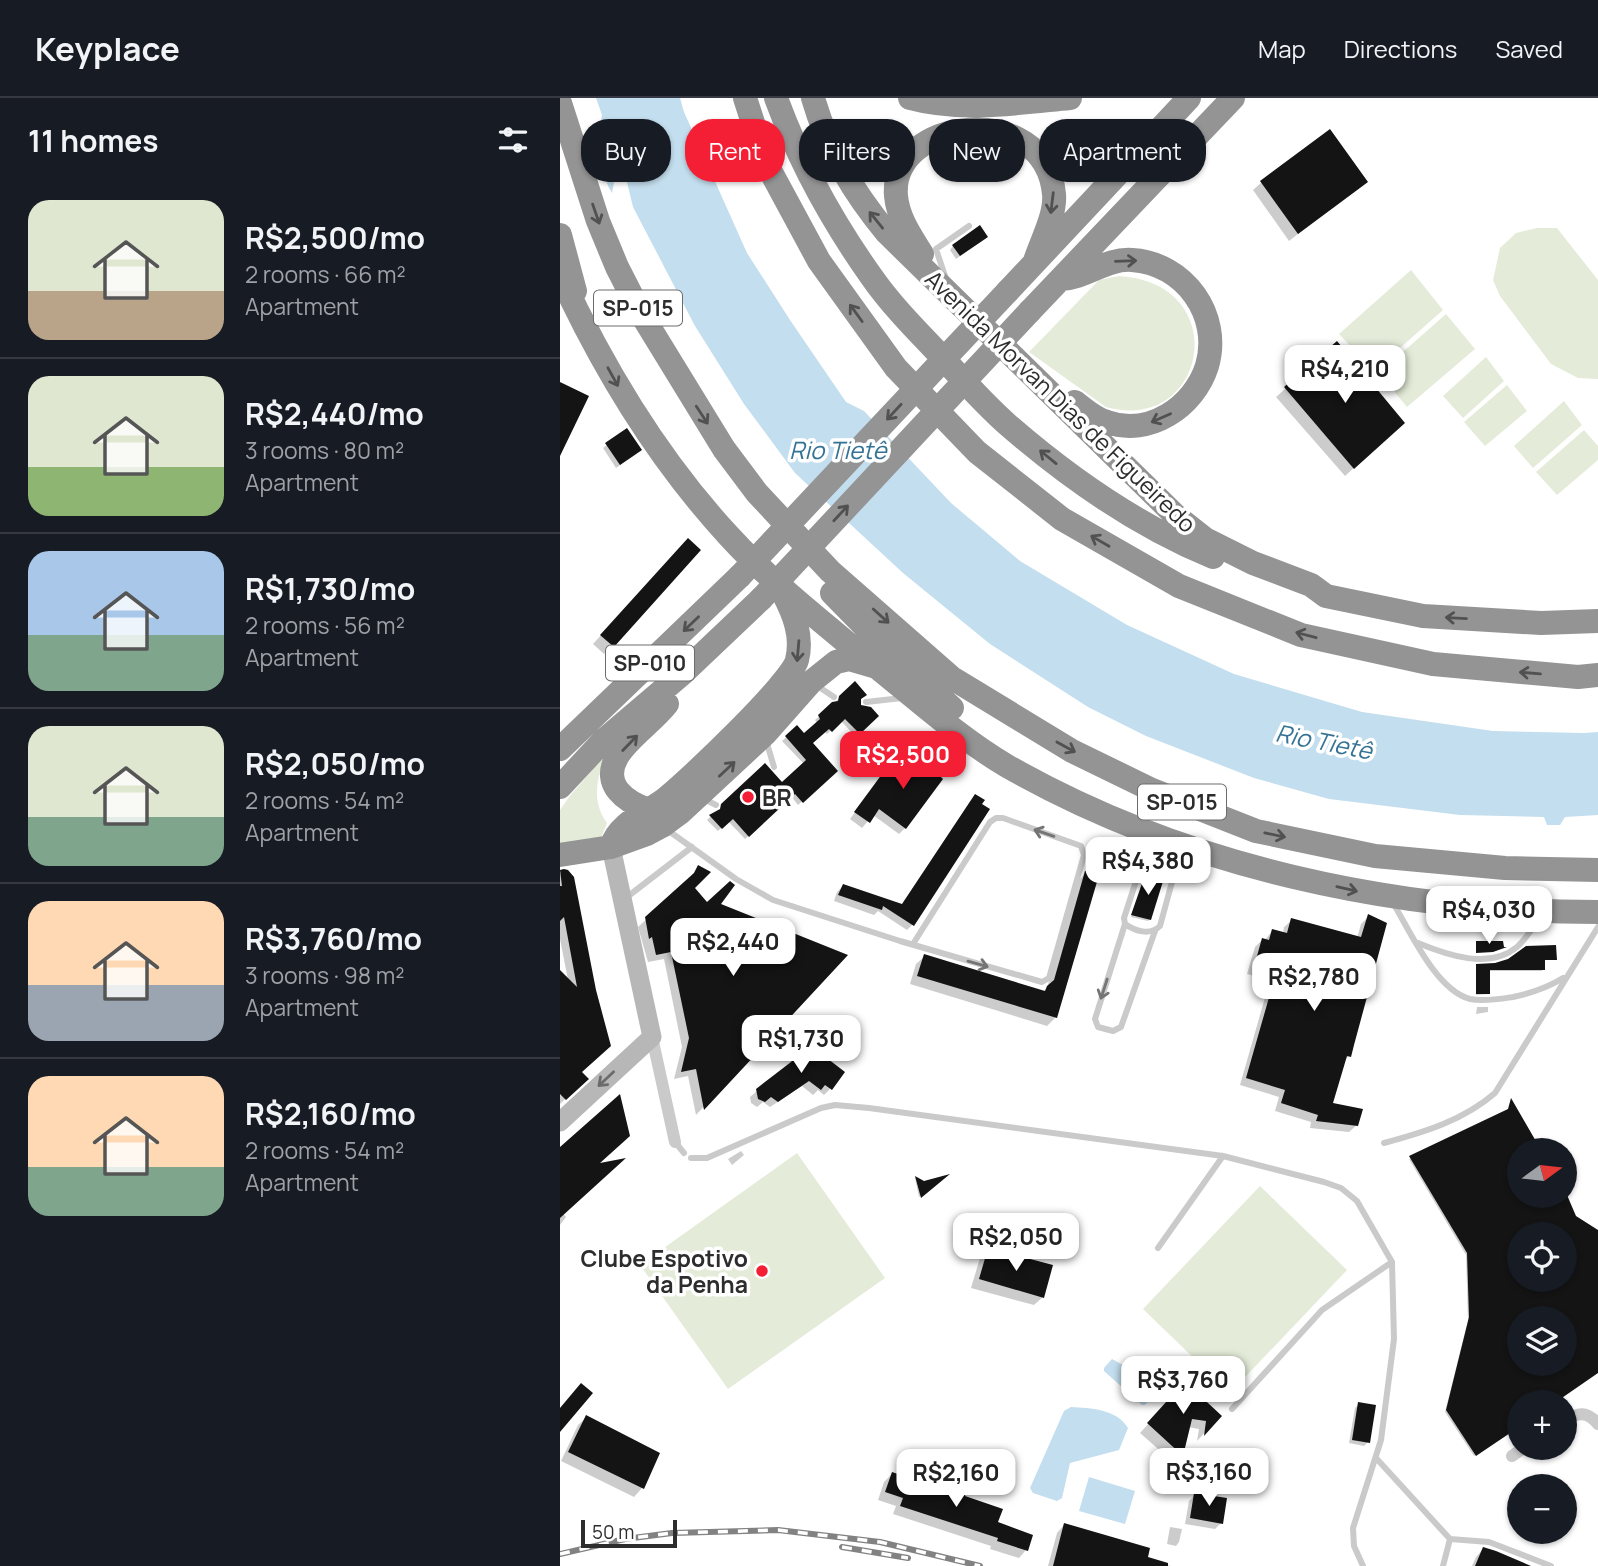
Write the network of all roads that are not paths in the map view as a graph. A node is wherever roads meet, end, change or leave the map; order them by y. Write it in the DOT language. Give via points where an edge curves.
graph roads {
  1 [pos="746,98"];
  2 [pos="776,98"];
  3 [pos="783,98"];
  4 [pos="813,98"];
  5 [pos="910,98"];
  6 [pos="1070,98"];
  7 [pos="1189,98"];
  8 [pos="1233,99"];
  9 [pos="560,103"];
  10 [pos="799,144"];
  11 [pos="799,151"];
  12 [pos="813,182"];
  13 [pos="969,226"];
  14 [pos="908,232"];
  15 [pos="560,234"];
  16 [pos="936,249"];
  17 [pos="1035,261"];
  18 [pos="560,275"];
  19 [pos="1061,279"];
  20 [pos="949,294"];
  21 [pos="580,317"];
  22 [pos="1027,369"];
  23 [pos="792,532"];
  24 [pos="770,593"];
  25 [pos="1326,596"];
  26 [pos="1598,621"];
  27 [pos="877,667"];
  28 [pos="683,673"];
  29 [pos="1598,675"];
  30 [pos="811,682"];
  31 [pos="913,696"];
  32 [pos="834,697"];
  33 [pos="866,702"];
  34 [pos="765,734"];
  35 [pos="560,749"];
  36 [pos="1008,766"];
  37 [pos="774,767"];
  38 [pos="560,787"];
  39 [pos="655,818"];
  40 [pos="1152,833"];
  41 [pos="1182,844"];
  42 [pos="611,847"];
  43 [pos="692,847"];
  44 [pos="560,855"];
  45 [pos="1598,870"];
  46 [pos="1391,898"];
  47 [pos="623,901"];
  48 [pos="1545,912"];
  49 [pos="1598,912"];
  50 [pos="1125,924"];
  51 [pos="1598,927"];
  52 [pos="1155,931"];
  53 [pos="1416,942"];
  54 [pos="913,944"];
  55 [pos="1568,975"];
  56 [pos="652,1037"];
  57 [pos="560,1122"];
  58 [pos="675,1142"];
  59 [pos="1384,1143"];
  60 [pos="684,1153"];
  61 [pos="1223,1156"];
  62 [pos="691,1158"];
  63 [pos="1158,1248"];
  64 [pos="1392,1262"];
  65 [pos="1233,1409"];
  66 [pos="1577,1414"];
  67 [pos="1598,1424"];
  68 [pos="1376,1458"];
  69 [pos="1450,1539"];
  70 [pos="1363,1566"];
  71 [pos="1443,1566"];
  72 [pos="1551,1566"];
  29 -- 1 [label="highway, one-way" via="1433,664 1301,635 1179,586 1062,519 977,452 897,368 819,261 766,163"];
  2 -- 11 [label="highway"];
  3 -- 10 [label="highway"];
  20 -- 4 [label="highway, Avenida Morvan Dias de Figueiredo, one-way" via="866,207 839,166"];
  5 -- 6 [label="highway" via="975,105"];
  7 -- 17 [label="highway, SP-010"];
  8 -- 19 [label="highway, SP-010"];
  9 -- 23 [label="highway, SP-015, one-way" via="598,220 640,312 724,449"];
  25 -- 12 [label="highway, Avenida Morvan Dias de Figueiredo, one-way" via="1264,578 1144,523 1080,483 1007,425 872,279"];
  13 -- 16 [label="lane"];
  14 -- 16 [label="lane"];
  14 -- 17 [label="highway, one-way" via="895,193 898,176 915,149 945,133 1001,131 1025,141 1041,156 1051,177 1053,208"];
  14 -- 20 [label="highway"];
  15 -- 21 [label="highway"];
  16 -- 20 [label="lane"];
  17 -- 35 [label="highway, SP-010, one-way, bridge" via="740,576"];
  18 -- 21 [label="highway"];
  19 -- 22 [label="highway, one-way" via="1131,260 1172,272 1192,288 1204,311 1210,342 1207,366 1181,407 1135,425 1107,422 1085,410 1039,371"];
  24 -- 19 [label="highway, SP-010, one-way, bridge"];
  20 -- 22 [label="highway, Avenida Morvan Dias de Figueiredo"];
  21 -- 24 [label="highway, one-way" via="664,457"];
  22 -- 25 [label="highway, Avenida Morvan Dias de Figueiredo" via="1205,539 1311,585"];
  23 -- 36 [label="highway" via="813,575"];
  23 -- 45 [label="highway, SP-015, one-way" via="951,678 1072,751 1129,779 1256,831 1376,856 1505,868"];
  24 -- 27 [label="highway"];
  24 -- 28 [label="highway, SP-010"];
  24 -- 39 [label="highway, one-way" via="798,628 797,662 788,677 667,798"];
  26 -- 25 [label="highway, Avenida Morvan Dias de Figueiredo, one-way" via="1542,623 1423,616"];
  27 -- 30 [label="highway" via="849,659 835,662"];
  27 -- 31 [label="highway"];
  28 -- 38 [label="highway, SP-010" via="603,741"];
  39 -- 28 [label="highway, one-way" via="621,797 612,771 617,757 665,707"];
  30 -- 32 [label="lane"];
  30 -- 34 [label="highway"];
  31 -- 33 [label="lane"];
  31 -- 36 [label="highway" via="965,739"];
  34 -- 37 [label="lane"];
  39 -- 34 [label="highway, one-way" via="707,801"];
  36 -- 40 [label="highway"];
  39 -- 42 [label="highway" via="621,828"];
  39 -- 43 [label="lane"];
  40 -- 41 [label="highway"];
  40 -- 50 [label="lane"];
  41 -- 46 [label="highway, one-way" via="1286,876"];
  41 -- 52 [label="lane"];
  42 -- 44 [label="highway"];
  42 -- 47 [label="street"];
  43 -- 47 [label="lane"];
  43 -- 54 [label="lane" via="773,900"];
  46 -- 48 [label="highway"];
  46 -- 53 [label="lane"];
  47 -- 56 [label="street"];
  48 -- 49 [label="highway"];
  48 -- 53 [label="lane" via="1519,946 1495,958 1445,954"];
  50 -- 52 [label="lane"];
  50 -- 52 [label="lane, one-way" via="1095,1019 1098,1027 1113,1031 1121,1027"];
  51 -- 55 [label="lane"];
  53 -- 55 [label="lane" via="1434,971 1454,991 1471,999 1532,993"];
  54 -- 54 [label="lane, one-way" via="1046,980 1083,849 996,818"];
  55 -- 59 [label="lane" via="1495,1093 1455,1120"];
  56 -- 57 [label="street, one-way"];
  56 -- 58 [label="street"];
  58 -- 60 [label="lane"];
  61 -- 62 [label="lane" via="835,1105 707,1158"];
  61 -- 63 [label="lane"];
  61 -- 64 [label="lane" via="1341,1188 1357,1201"];
  64 -- 65 [label="lane" via="1322,1310"];
  64 -- 68 [label="lane" via="1394,1339"];
  66 -- 67 [label="street" via="1584,1413"];
  68 -- 69 [label="lane"];
  68 -- 70 [label="lane" via="1353,1528 1354,1546"];
  69 -- 71 [label="lane"];
  69 -- 72 [label="lane" via="1489,1542"];
}
